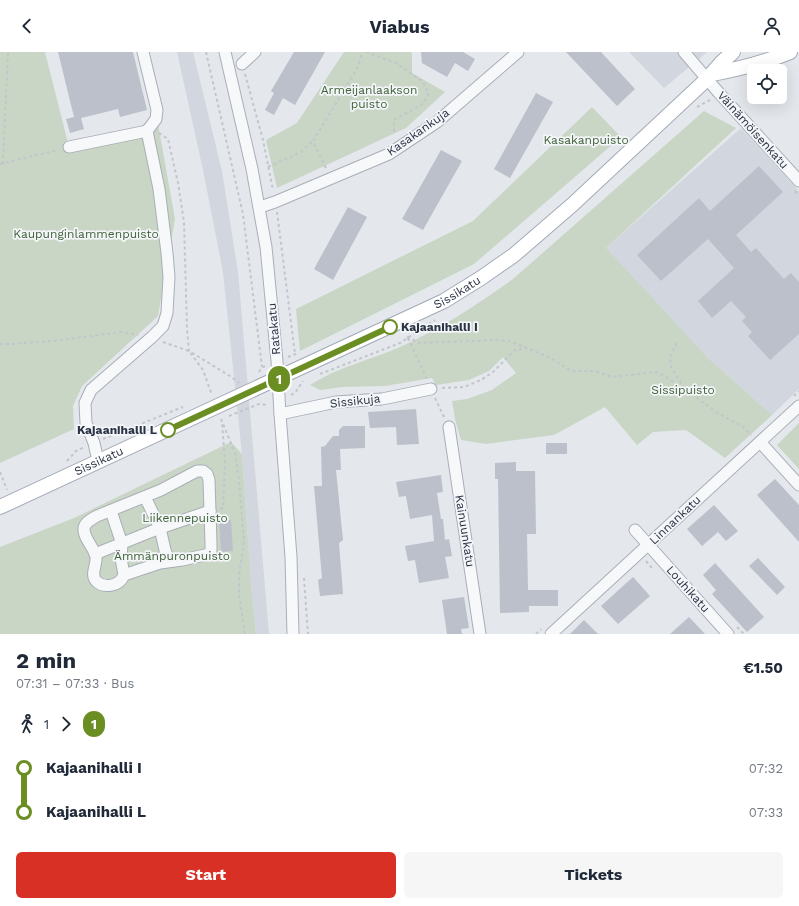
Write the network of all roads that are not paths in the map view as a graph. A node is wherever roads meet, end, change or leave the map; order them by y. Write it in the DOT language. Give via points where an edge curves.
graph roads {
  1 [pos="143,52"];
  2 [pos="225,52"];
  3 [pos="256,52"];
  4 [pos="518,52"];
  5 [pos="684,52"];
  6 [pos="733,52"];
  7 [pos="790,52"];
  8 [pos="242,64"];
  9 [pos="710,77"];
  10 [pos="147,131"];
  11 [pos="69,147"];
  12 [pos="799,180"];
  13 [pos="260,207"];
  14 [pos="278,379"];
  15 [pos="431,389"];
  16 [pos="799,406"];
  17 [pos="280,414"];
  18 [pos="449,427"];
  19 [pos="755,438"];
  20 [pos="98,461"];
  21 [pos="799,485"];
  22 [pos="145,497"];
  23 [pos="2,501"];
  24 [pos="111,511"];
  25 [pos="210,511"];
  26 [pos="160,528"];
  27 [pos="635,530"];
  28 [pos="122,544"];
  29 [pos="648,545"];
  30 [pos="95,554"];
  31 [pos="173,561"];
  32 [pos="124,575"];
  33 [pos="293,634"];
  34 [pos="480,634"];
  35 [pos="551,634"];
  36 [pos="728,634"];
  1 -- 10 [label="street" via="157,110 156,119"];
  2 -- 13 [label="street, Ratakatu"];
  3 -- 8 [label="street"];
  4 -- 13 [label="street, Kasakankuja" via="437,122 388,154"];
  5 -- 9 [label="street, Väinämöisenkatu"];
  6 -- 9 [label="main road, Sissikatu"];
  7 -- 9 [label="main road"];
  9 -- 12 [label="street, Väinämöisenkatu" via="751,129"];
  9 -- 14 [label="main road, Sissikatu" via="514,255 444,301"];
  10 -- 11 [label="street"];
  10 -- 20 [label="street" via="159,189 169,277 167,313 163,326 91,390 85,404 86,423"];
  13 -- 14 [label="street, Ratakatu"];
  14 -- 17 [label="street, Ratakatu"];
  14 -- 20 [label="main road, Sissikatu"];
  15 -- 17 [label="street, Sissikuja" via="382,399 336,402"];
  16 -- 19 [label="street, Linnankatu"];
  17 -- 33 [label="street, Ratakatu" via="291,557"];
  18 -- 34 [label="street, Kainuunkatu"];
  19 -- 21 [label="street"];
  19 -- 29 [label="street, Linnankatu"];
  20 -- 23 [label="main road, Sissikatu"];
  22 -- 24 [label="street"];
  22 -- 25 [label="street" via="197,471 203,472 209,480"];
  22 -- 26 [label="street"];
  24 -- 28 [label="street"];
  24 -- 30 [label="street" via="97,516 85,525 85,534"];
  25 -- 26 [label="street"];
  25 -- 31 [label="street" via="210,554"];
  26 -- 28 [label="street"];
  26 -- 31 [label="street" via="168,558"];
  27 -- 29 [label="street, Louhikatu"];
  28 -- 30 [label="street"];
  28 -- 32 [label="street"];
  29 -- 35 [label="street, Linnankatu"];
  29 -- 36 [label="street, Louhikatu"];
  30 -- 32 [label="street" via="93,576 96,581 112,585 121,581"];
  31 -- 32 [label="street"];
}
